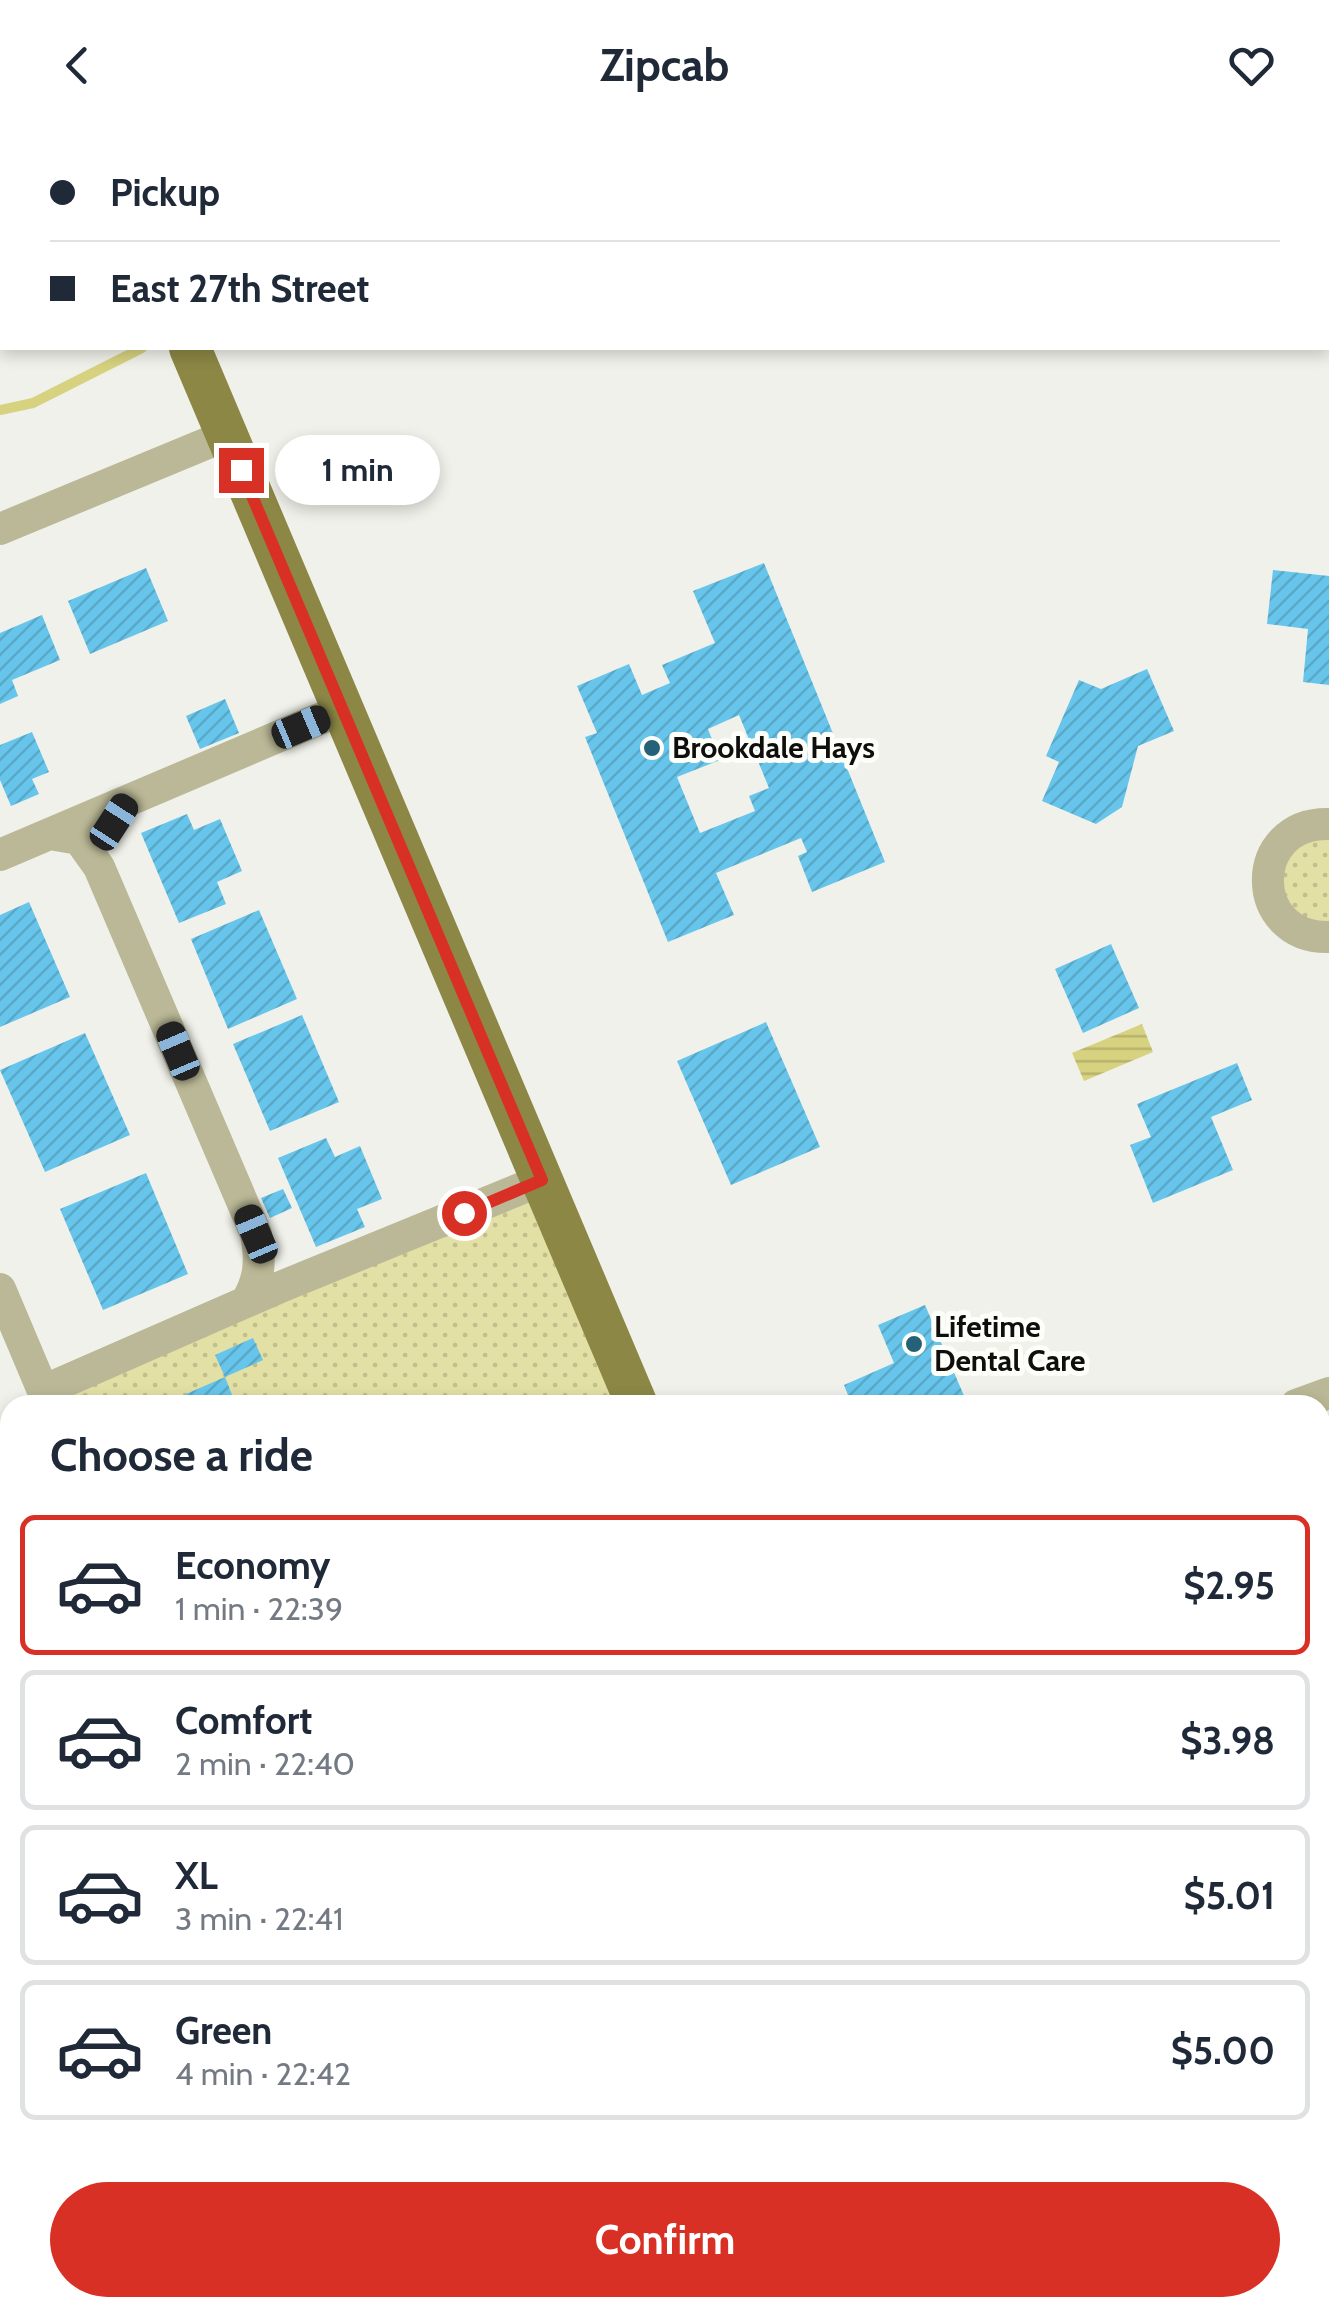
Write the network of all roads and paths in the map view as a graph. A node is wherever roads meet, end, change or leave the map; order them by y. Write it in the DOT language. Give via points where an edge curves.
graph roads {
  1 [pos="191,350"];
  2 [pos="226,435"];
  3 [pos="0,529"];
  4 [pos="343,709"];
  5 [pos="128,801"];
  6 [pos="1329,824"];
  7 [pos="50,834"];
  8 [pos="0,854"];
  9 [pos="116,905"];
  10 [pos="1329,937"];
  11 [pos="542,1180"];
  12 [pos="256,1234"];
  13 [pos="317,1272"];
  14 [pos="2,1297"];
  15 [pos="246,1302"];
  16 [pos="45,1395"];
  17 [pos="52,1395"];
  18 [pos="634,1395"];
  1 -- 2 [label="main road"];
  2 -- 3 [label="street"];
  2 -- 4 [label="main road"];
  4 -- 5 [label="street"];
  4 -- 11 [label="main road"];
  5 -- 7 [label="street"];
  5 -- 9 [label="street" via="104,845"];
  6 -- 10 [label="street" via="1304,828 1283,842 1267,880 1279,916 1300,932"];
  7 -- 8 [label="street"];
  7 -- 9 [label="street" via="73,836 88,849"];
  9 -- 12 [label="street"];
  11 -- 13 [label="street"];
  11 -- 18 [label="main road"];
  12 -- 13 [label="street" via="282,1266"];
  12 -- 15 [label="street" via="259,1272"];
  13 -- 15 [label="street"];
  14 -- 16 [label="street"];
  15 -- 17 [label="street"];
}
